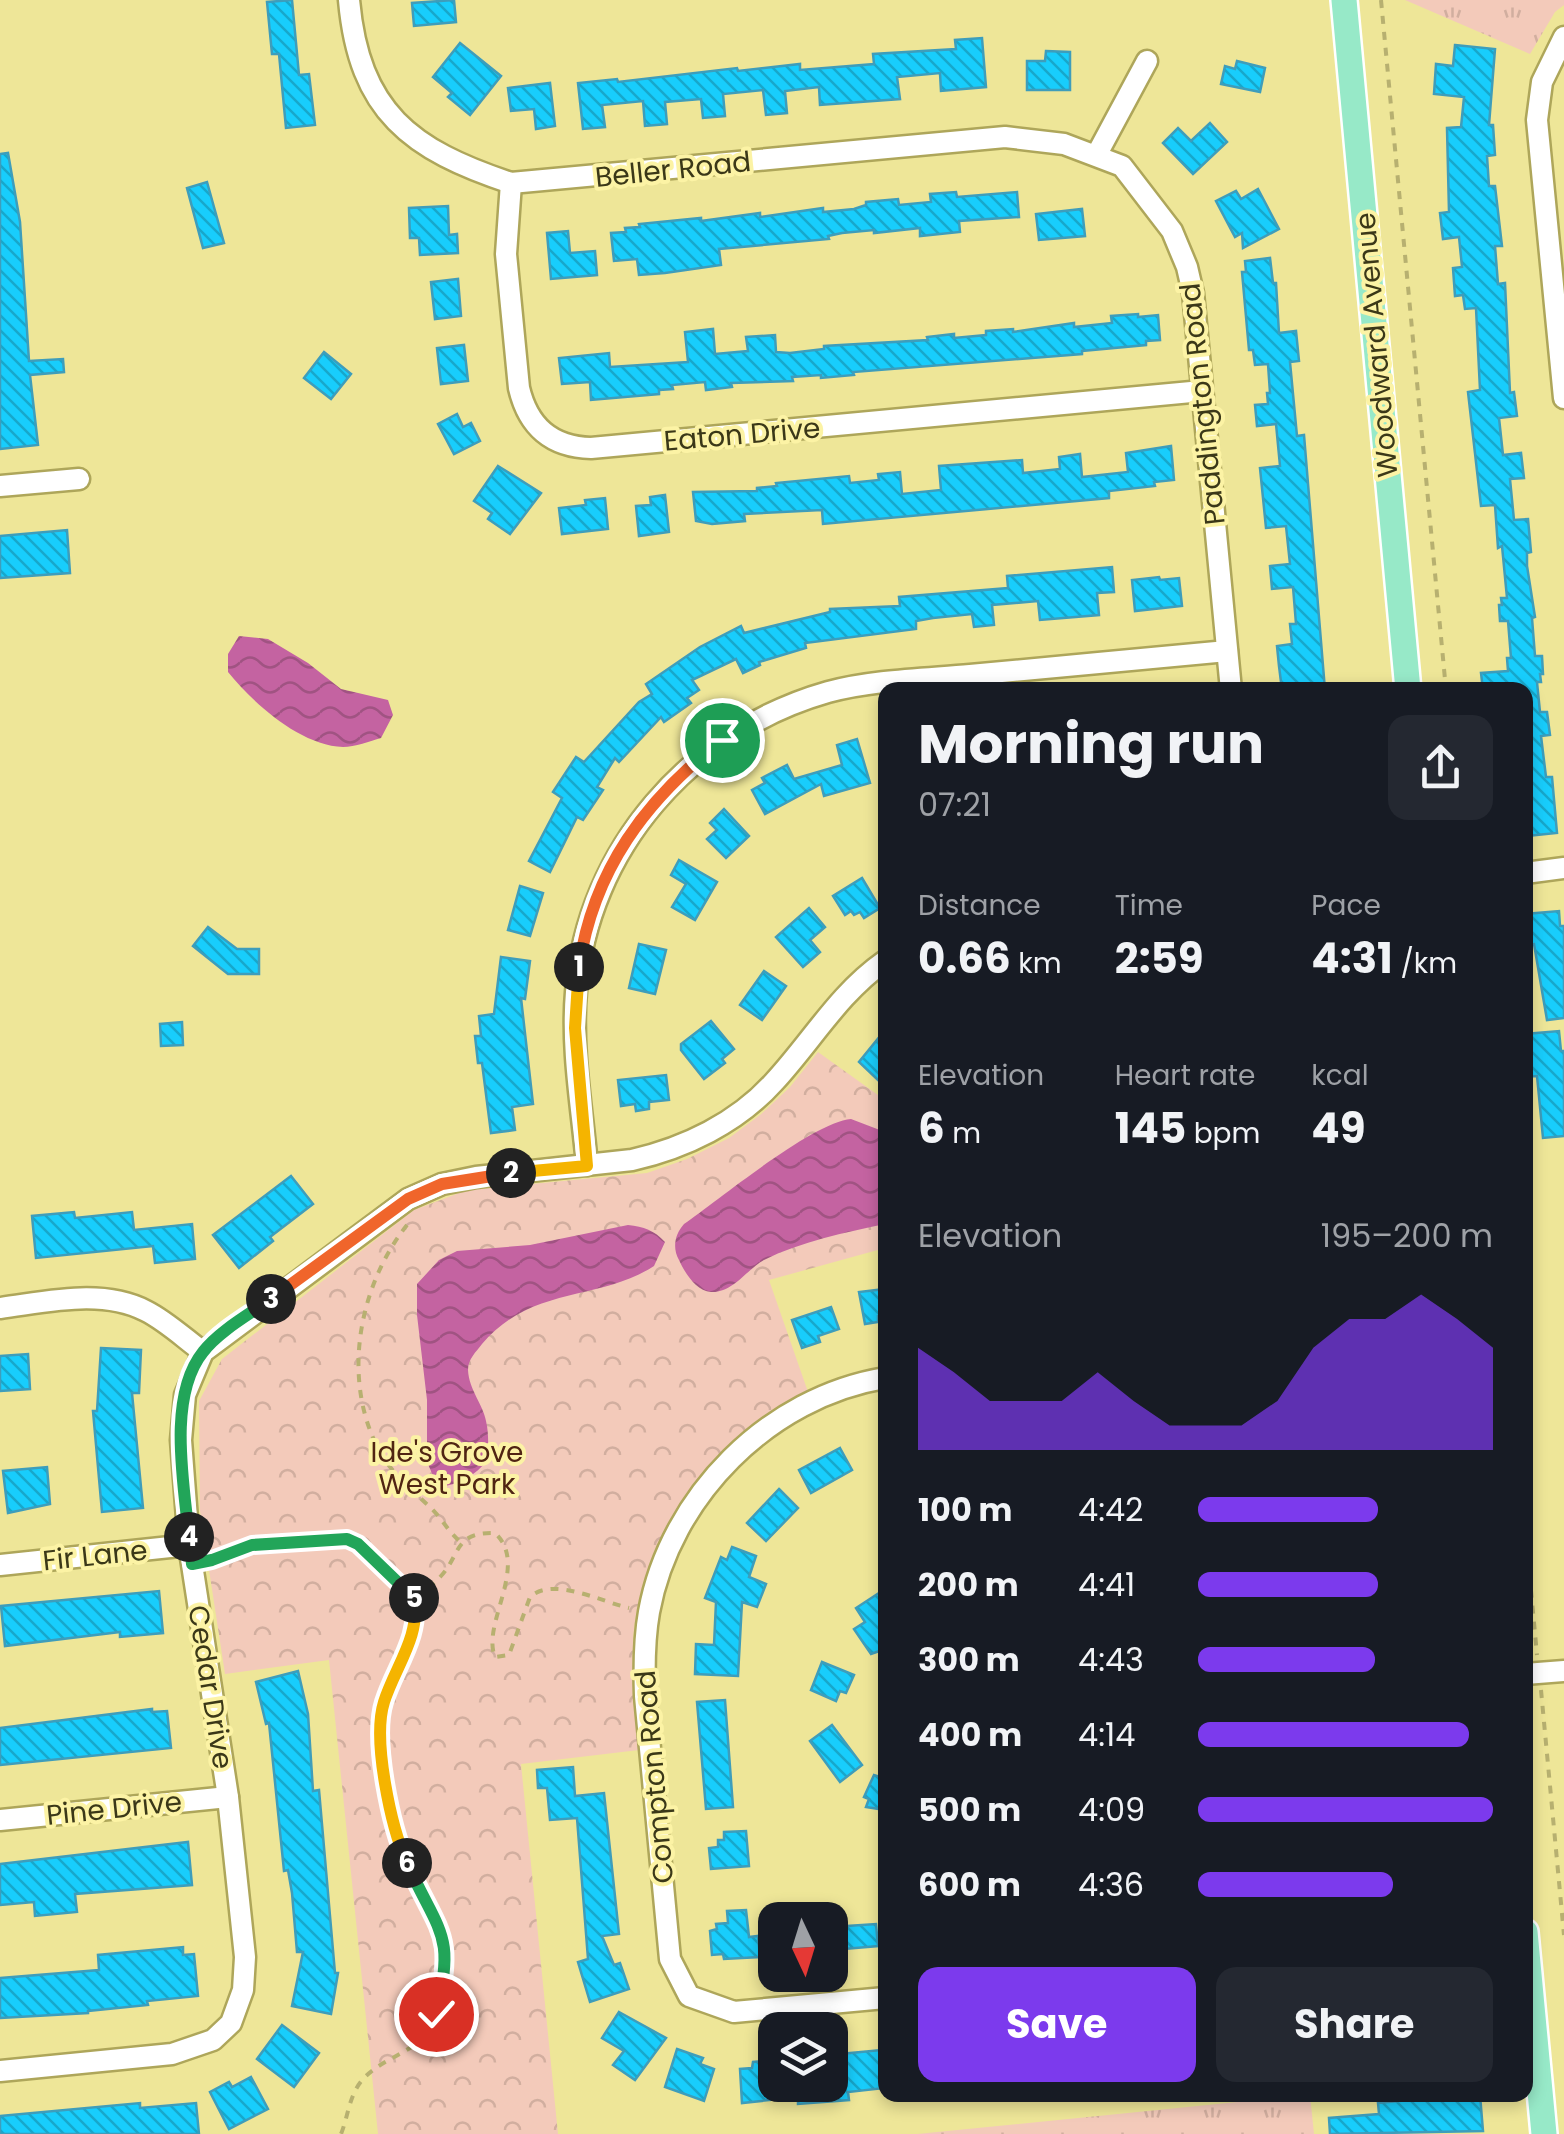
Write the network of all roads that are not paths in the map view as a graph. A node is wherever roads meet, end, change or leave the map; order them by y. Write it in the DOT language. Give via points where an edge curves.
graph roads {
  1 [pos="349,0"];
  2 [pos="1344,0"];
  3 [pos="1564,36"];
  4 [pos="1147,61"];
  5 [pos="1097,154"];
  6 [pos="511,183"];
  7 [pos="1202,391"];
  8 [pos="1564,398"];
  9 [pos="79,479"];
  10 [pos="0,486"];
  11 [pos="1227,651"];
  12 [pos="897,682"];
  13 [pos="1230,682"];
  14 [pos="1407,682"];
  15 [pos="878,684"];
  16 [pos="1564,868"];
  17 [pos="1533,871"];
  18 [pos="878,967"];
  19 [pos="587,1166"];
  20 [pos="0,1308"];
  21 [pos="203,1352"];
  22 [pos="878,1380"];
  23 [pos="191,1555"];
  24 [pos="0,1565"];
  25 [pos="1564,1670"];
  26 [pos="1534,1672"];
  27 [pos="228,1797"];
  28 [pos="0,1820"];
  29 [pos="878,1999"];
  30 [pos="1533,2017"];
  31 [pos="0,2072"];
  32 [pos="1544,2134"];
  1 -- 6 [label="street, Beller Road" via="362,68 391,116 419,143"];
  2 -- 14 [label="main road, Woodward Avenue"];
  3 -- 8 [label="street" via="1542,82 1537,120"];
  4 -- 5 [label="street"];
  5 -- 6 [label="street, Beller Road" via="1045,139 1005,137"];
  5 -- 7 [label="street, Paddington Road" via="1122,166 1181,248 1193,293"];
  6 -- 7 [label="street, Eaton Drive" via="506,254 518,388 538,431 566,445 591,448"];
  7 -- 11 [label="street, Paddington Road"];
  9 -- 10 [label="street"];
  11 -- 12 [label="street"];
  11 -- 13 [label="street, Paddington Road"];
  15 -- 19 [label="street" via="788,705 722,740 655,799 620,851 588,924 578,976 575,1028"];
  16 -- 17 [label="street"];
  18 -- 19 [label="street" via="839,999 773,1083 731,1119 654,1155"];
  19 -- 21 [label="street" via="459,1180 408,1199"];
  20 -- 21 [label="street" via="119,1300 145,1310"];
  21 -- 23 [label="street, Cedar Drive" via="182,1416"];
  22 -- 29 [label="street, Compton Road" via="801,1407 717,1472 678,1529 662,1567 644,1654 670,1958 689,1996 734,2012"];
  23 -- 24 [label="street, Fir Lane"];
  23 -- 27 [label="street, Cedar Drive"];
  25 -- 26 [label="street"];
  27 -- 28 [label="street, Pine Drive"];
  27 -- 31 [label="street, Cedar Drive" via="244,1957 243,1990 231,2023 213,2040 172,2054"];
  30 -- 32 [label="main road"];
}
